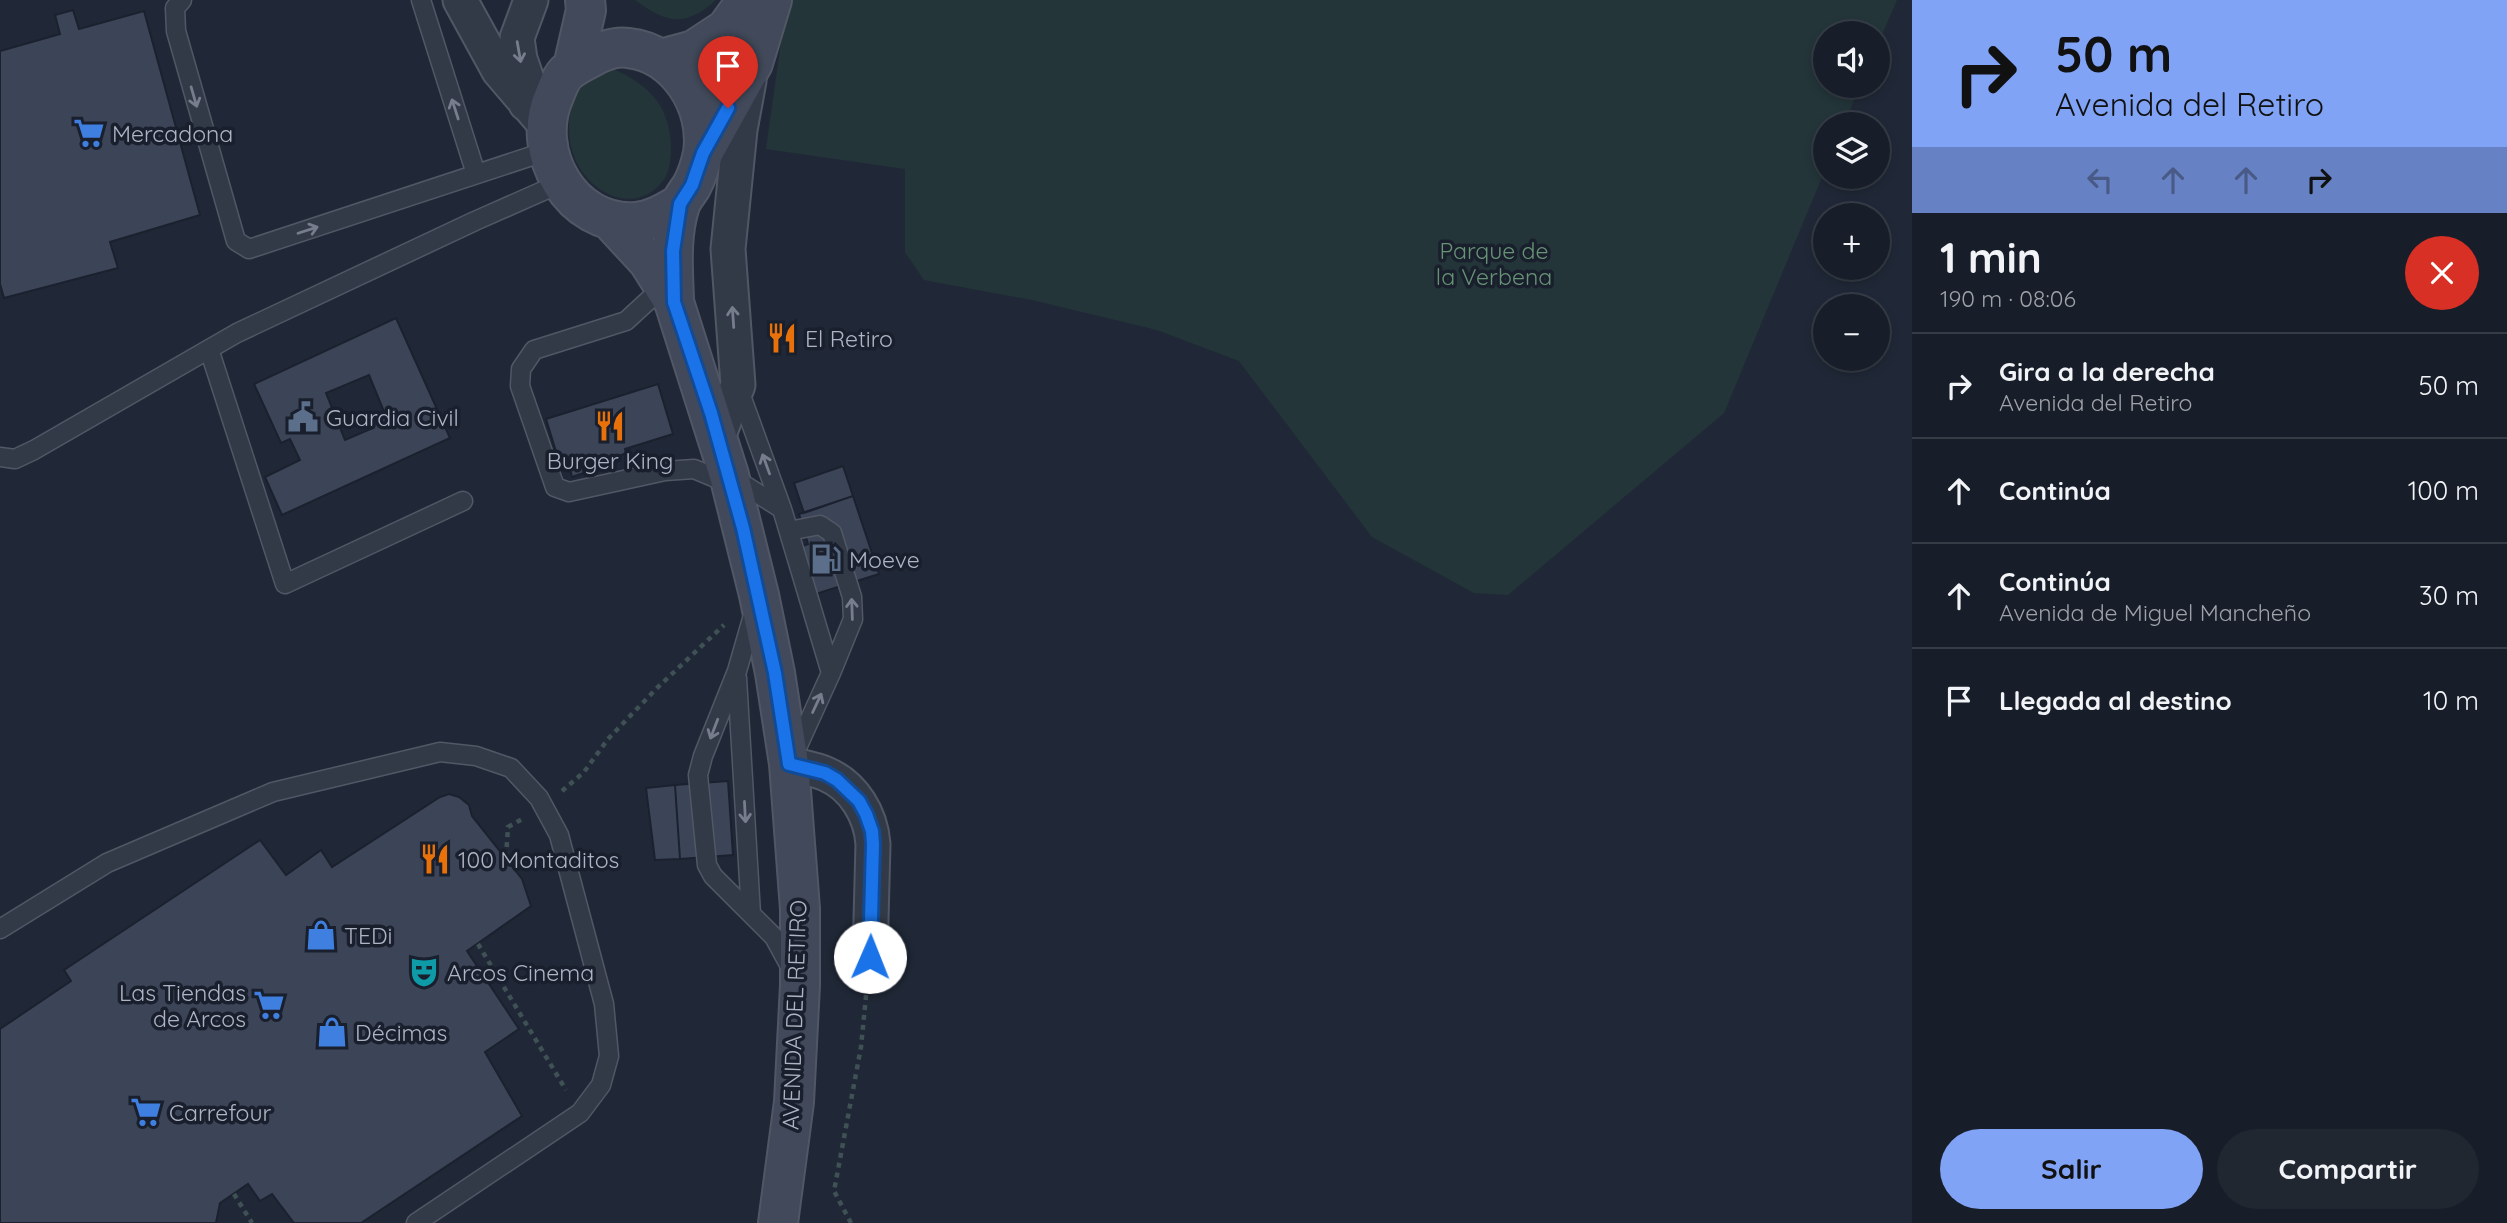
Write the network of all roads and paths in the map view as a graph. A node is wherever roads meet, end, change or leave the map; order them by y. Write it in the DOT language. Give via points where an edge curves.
graph roads {
  1 [pos="181,0"];
  2 [pos="421,0"];
  3 [pos="460,0"];
  4 [pos="531,0"];
  5 [pos="585,0"];
  6 [pos="603,0"];
  7 [pos="747,0"];
  8 [pos="772,0"];
  9 [pos="653,56"];
  10 [pos="753,63"];
  11 [pos="573,67"];
  12 [pos="545,142"];
  13 [pos="703,153"];
  14 [pos="476,174"];
  15 [pos="680,204"];
  16 [pos="611,221"];
  17 [pos="669,294"];
  18 [pos="209,349"];
  19 [pos="738,385"];
  20 [pos="718,437"];
  21 [pos="0,457"];
  22 [pos="730,480"];
  23 [pos="463,501"];
  24 [pos="782,509"];
  25 [pos="789,531"];
  26 [pos="759,595"];
  27 [pos="737,671"];
  28 [pos="831,673"];
  29 [pos="789,764"];
  30 [pos="544,807"];
  31 [pos="508,827"];
  32 [pos="506,857"];
  33 [pos="751,914"];
  34 [pos="0,929"];
  35 [pos="478,944"];
  36 [pos="870,957"];
  37 [pos="800,985"];
  38 [pos="580,1113"];
  39 [pos="234,1194"];
  40 [pos="252,1223"];
  41 [pos="416,1223"];
  42 [pos="778,1223"];
  43 [pos="851,1223"];
  1 -- 14 [label="lane, one-way" via="175,8 176,32 236,241 249,249"];
  14 -- 2 [label="lane, one-way"];
  3 -- 12 [label="street"];
  4 -- 12 [label="street, one-way" via="517,38"];
  5 -- 11 [label="street"];
  6 -- 9 [label="street" via="623,30"];
  7 -- 9 [label="street" via="726,29 694,50"];
  8 -- 10 [label="street"];
  9 -- 11 [label="street" via="627,47 600,52"];
  9 -- 13 [label="street" via="683,78 698,106 704,127"];
  10 -- 13 [label="street"];
  19 -- 10 [label="street, one-way" via="728,249 740,130"];
  11 -- 12 [label="street" via="547,110"];
  12 -- 14 [label="lane"];
  12 -- 16 [label="street" via="585,209"];
  12 -- 18 [label="lane" via="329,290"];
  13 -- 15 [label="street"];
  15 -- 16 [label="street" via="636,222"];
  15 -- 17 [label="street"];
  16 -- 17 [label="street" via="648,261"];
  17 -- 20 [label="street, AVENIDA DEL RETIRO"];
  17 -- 22 [label="lane" via="626,321 534,350 521,369 520,386 555,487 562,491 694,469"];
  18 -- 21 [label="lane" via="34,450 15,459"];
  18 -- 23 [label="lane" via="285,584"];
  19 -- 20 [label="street"];
  24 -- 19 [label="lane, one-way"];
  20 -- 22 [label="street, AVENIDA DEL RETIRO"];
  22 -- 24 [label="lane"];
  22 -- 26 [label="street, AVENIDA DEL RETIRO"];
  24 -- 25 [label="lane"];
  25 -- 28 [label="lane"];
  28 -- 25 [label="lane, one-way" via="853,619 852,597 832,533 820,524"];
  26 -- 27 [label="lane"];
  26 -- 29 [label="street, AVENIDA DEL RETIRO"];
  26 -- 30 [label="path" via="657,688 608,739 584,772"];
  27 -- 33 [label="lane, one-way"];
  27 -- 33 [label="lane, one-way" via="698,775 707,865"];
  29 -- 28 [label="lane, one-way"];
  29 -- 36 [label="street" via="837,780 866,814 873,844"];
  29 -- 37 [label="street, AVENIDA DEL RETIRO" via="800,909"];
  30 -- 34 [label="lane" via="510,768 476,756 440,752 273,792 107,863"];
  30 -- 38 [label="lane" via="559,835 604,1004 609,1056 601,1086"];
  31 -- 32 [label="path"];
  33 -- 37 [label="lane" via="774,937"];
  35 -- 38 [label="path"];
  36 -- 43 [label="path" via="861,1047 834,1191"];
  37 -- 42 [label="street, AVENIDA DEL RETIRO" via="794,1102"];
  38 -- 41 [label="lane"];
  39 -- 40 [label="path"];
}
